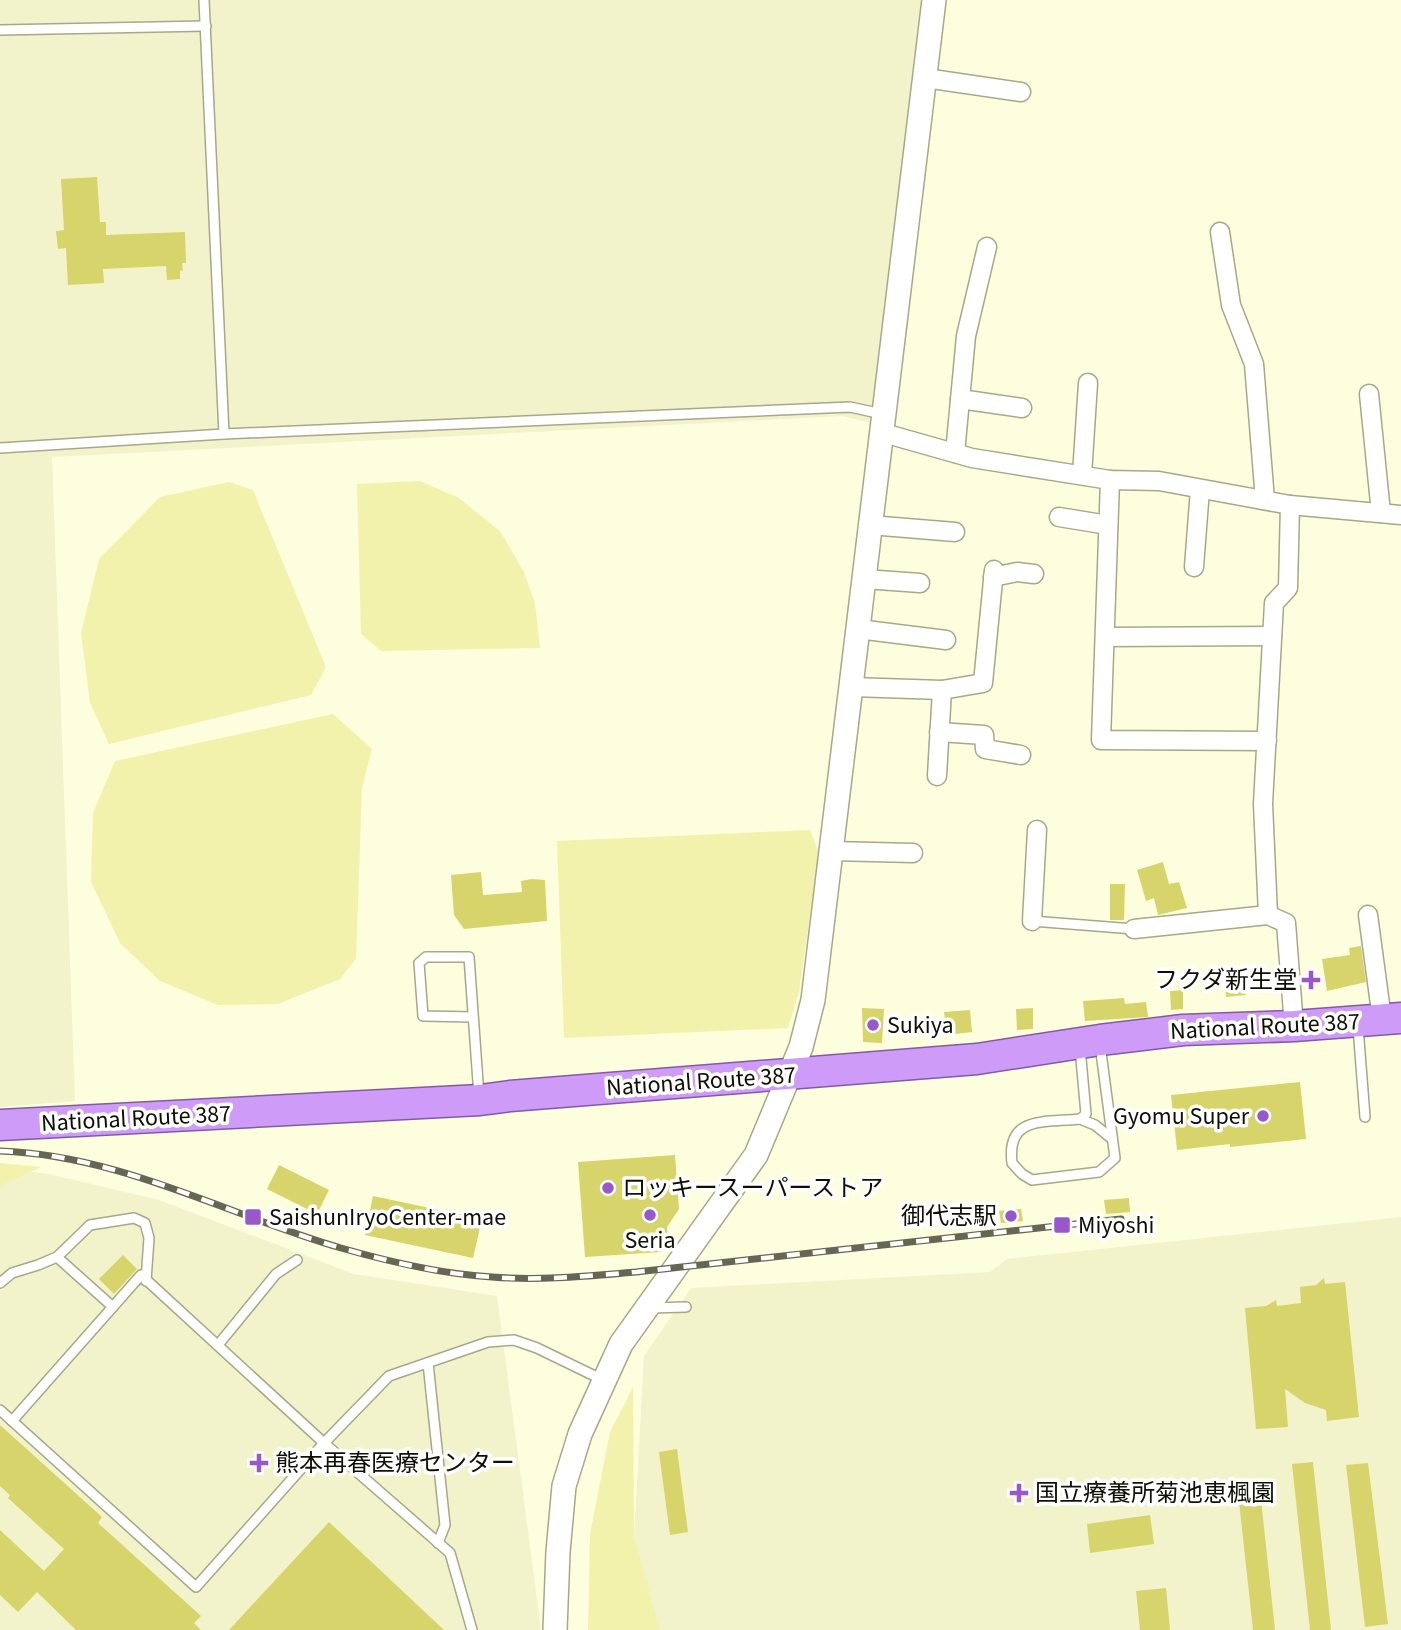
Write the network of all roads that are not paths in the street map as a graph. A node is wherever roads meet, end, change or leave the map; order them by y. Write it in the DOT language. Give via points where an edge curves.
graph roads {
  1 [pos="204,0"];
  2 [pos="934,0"];
  3 [pos="206,26"];
  4 [pos="0,30"];
  5 [pos="925,78"];
  6 [pos="1021,92"];
  7 [pos="1220,232"];
  8 [pos="987,247"];
  9 [pos="1088,383"];
  10 [pos="1369,394"];
  11 [pos="960,399"];
  12 [pos="1022,408"];
  13 [pos="882,423"];
  14 [pos="224,434"];
  15 [pos="0,448"];
  16 [pos="955,453"];
  17 [pos="1082,475"];
  18 [pos="1110,480"];
  19 [pos="1200,489"];
  20 [pos="1265,500"];
  21 [pos="1290,505"];
  22 [pos="1381,513"];
  23 [pos="1401,515"];
  24 [pos="1059,517"];
  25 [pos="870,525"];
  26 [pos="1108,525"];
  27 [pos="955,532"];
  28 [pos="1194,567"];
  29 [pos="1034,574"];
  30 [pos="864,579"];
  31 [pos="920,583"];
  32 [pos="858,629"];
  33 [pos="1105,636"];
  34 [pos="1272,636"];
  35 [pos="946,640"];
  36 [pos="852,687"];
  37 [pos="942,690"];
  38 [pos="939,732"];
  39 [pos="1267,741"];
  40 [pos="1021,755"];
  41 [pos="937,776"];
  42 [pos="1037,830"];
  43 [pos="831,851"];
  44 [pos="913,853"];
  45 [pos="1268,915"];
  46 [pos="1368,915"];
  47 [pos="1031,921"];
  48 [pos="1134,929"];
  49 [pos="473,1017"];
  50 [pos="1380,1020"];
  51 [pos="1294,1026"];
  52 [pos="1089,1041"];
  53 [pos="788,1075"];
  54 [pos="480,1100"];
  55 [pos="1366,1117"];
  56 [pos="1080,1119"];
  57 [pos="0,1125"];
  58 [pos="1112,1139"];
  59 [pos="57,1257"];
  60 [pos="297,1260"];
  61 [pos="146,1280"];
  62 [pos="0,1283"];
  63 [pos="113,1307"];
  64 [pos="686,1307"];
  65 [pos="647,1309"];
  66 [pos="218,1345"];
  67 [pos="428,1363"];
  68 [pos="603,1380"];
  69 [pos="0,1410"];
  70 [pos="12,1421"];
  71 [pos="324,1443"];
  72 [pos="438,1543"];
  73 [pos="472,1630"];
  74 [pos="555,1630"];
  1 -- 3 [label="lane"];
  2 -- 5 [label="street"];
  3 -- 4 [label="lane"];
  3 -- 14 [label="lane"];
  5 -- 6 [label="street"];
  5 -- 13 [label="street"];
  7 -- 20 [label="street" via="1231,306 1254,364"];
  8 -- 11 [label="street" via="966,336"];
  9 -- 17 [label="street"];
  10 -- 22 [label="street"];
  11 -- 12 [label="street"];
  11 -- 16 [label="street"];
  13 -- 14 [label="lane" via="850,407"];
  13 -- 16 [label="street"];
  13 -- 25 [label="street"];
  14 -- 15 [label="lane"];
  16 -- 17 [label="street"];
  17 -- 18 [label="street"];
  18 -- 19 [label="street" via="1159,481"];
  18 -- 26 [label="street"];
  19 -- 20 [label="street"];
  19 -- 28 [label="street"];
  20 -- 21 [label="street"];
  21 -- 22 [label="street"];
  21 -- 34 [label="street" via="1288,588 1274,603"];
  22 -- 23 [label="street"];
  24 -- 26 [label="street"];
  25 -- 27 [label="street"];
  25 -- 30 [label="street"];
  26 -- 33 [label="street"];
  29 -- 37 [label="street" via="994,573 984,683"];
  30 -- 31 [label="street"];
  30 -- 32 [label="street"];
  32 -- 35 [label="street"];
  32 -- 36 [label="street"];
  33 -- 34 [label="street"];
  33 -- 39 [label="street" via="1101,740"];
  34 -- 39 [label="street"];
  36 -- 37 [label="street"];
  36 -- 43 [label="street"];
  37 -- 38 [label="street"];
  38 -- 40 [label="street" via="984,734 985,749"];
  38 -- 41 [label="street"];
  39 -- 45 [label="street" via="1263,804"];
  42 -- 47 [label="street"];
  43 -- 44 [label="street"];
  43 -- 53 [label="street" via="813,1000"];
  45 -- 48 [label="street"];
  45 -- 51 [label="street" via="1286,923"];
  46 -- 50 [label="street"];
  47 -- 48 [label="lane"];
  49 -- 49 [label="lane" via="423,1016 419,963 426,957 469,957"];
  49 -- 54 [label="lane"];
  50 -- 51 [label="highway, National Route 387"];
  50 -- 55 [label="lane"];
  51 -- 52 [label="highway, National Route 387" via="1183,1030"];
  52 -- 53 [label="highway, National Route 387" via="977,1059"];
  52 -- 56 [label="lane" via="1087,1106"];
  52 -- 58 [label="lane"];
  53 -- 54 [label="highway, National Route 387"];
  53 -- 65 [label="street" via="756,1155"];
  54 -- 57 [label="highway, National Route 387"];
  56 -- 58 [label="lane"];
  56 -- 58 [label="lane" via="1028,1125 1015,1132 1012,1163 1032,1180 1099,1172 1115,1158"];
  59 -- 61 [label="lane" via="90,1225 134,1218 145,1223 149,1238"];
  59 -- 62 [label="lane" via="12,1273"];
  59 -- 63 [label="lane"];
  60 -- 66 [label="lane" via="276,1275"];
  61 -- 63 [label="lane" via="141,1275"];
  61 -- 66 [label="lane"];
  63 -- 70 [label="lane"];
  64 -- 65 [label="lane"];
  65 -- 68 [label="street" via="621,1344"];
  66 -- 71 [label="lane"];
  67 -- 68 [label="lane" via="488,1342 514,1340"];
  67 -- 71 [label="lane" via="389,1376"];
  67 -- 72 [label="lane" via="445,1525"];
  68 -- 74 [label="street" via="564,1486"];
  69 -- 70 [label="lane"];
  70 -- 71 [label="lane" via="196,1587"];
  71 -- 72 [label="lane"];
  72 -- 73 [label="lane" via="450,1553"];
}
